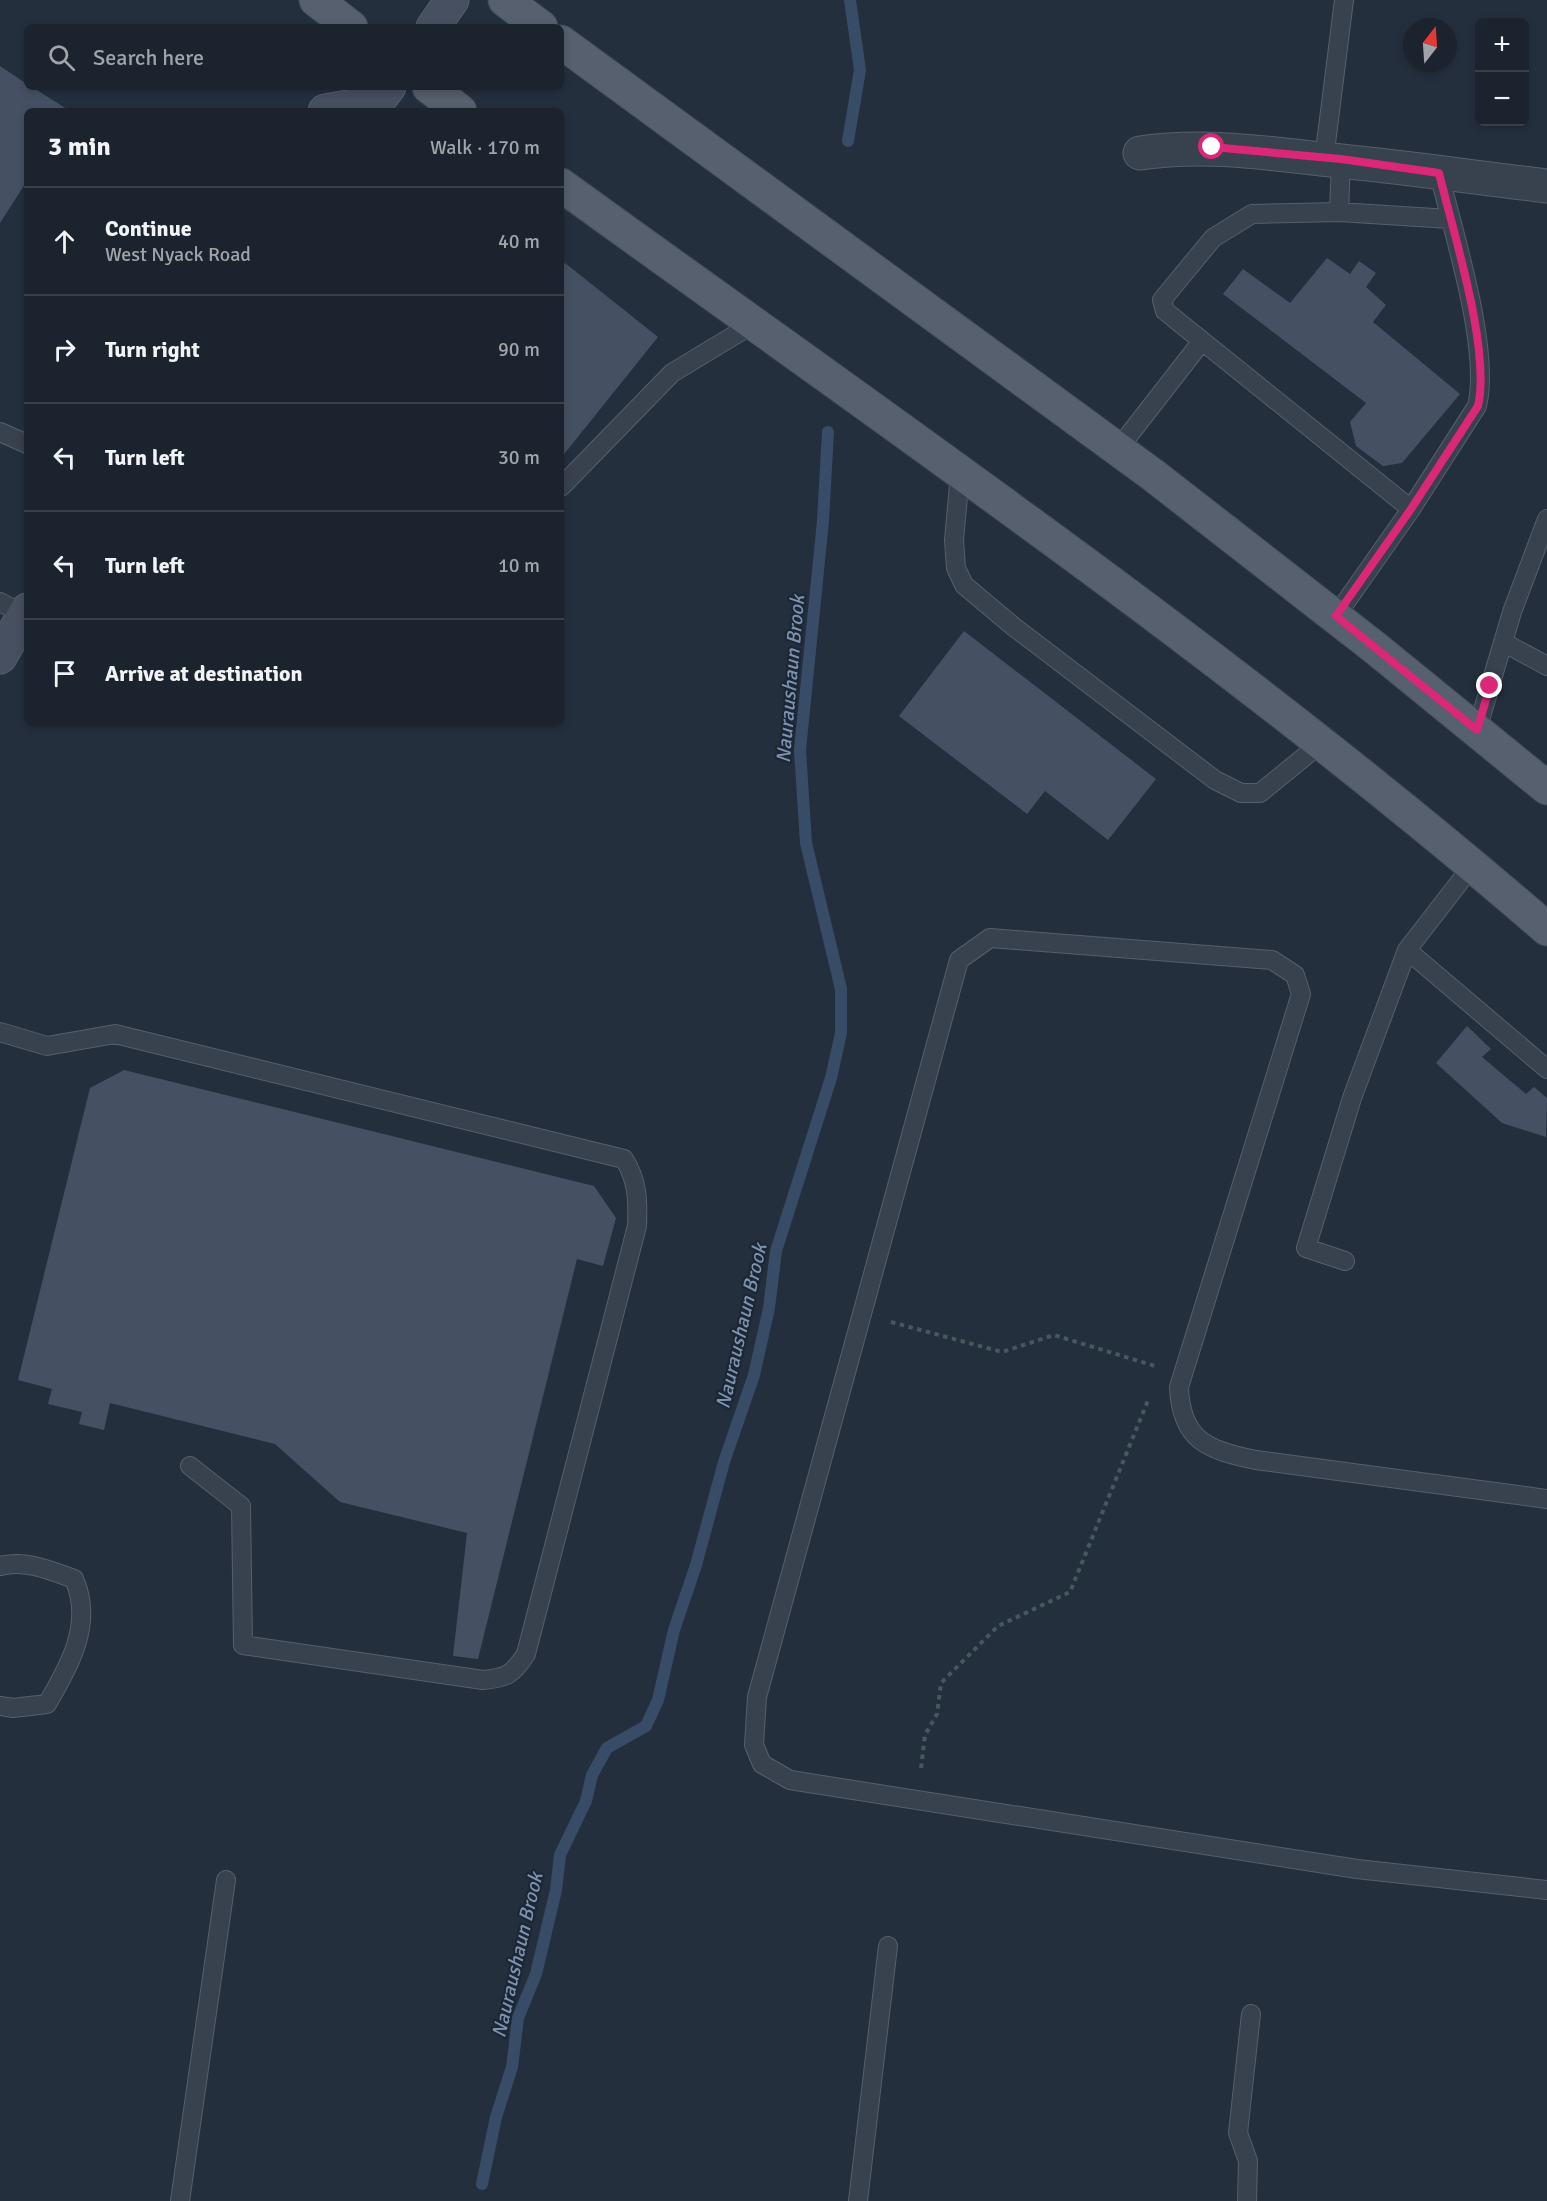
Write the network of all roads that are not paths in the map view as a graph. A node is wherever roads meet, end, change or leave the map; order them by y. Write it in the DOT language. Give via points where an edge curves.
graph roads {
  1 [pos="316,0"];
  2 [pos="452,0"];
  3 [pos="505,0"];
  4 [pos="1344,0"];
  5 [pos="347,24"];
  6 [pos="435,24"];
  7 [pos="538,24"];
  8 [pos="564,44"];
  9 [pos="433,90"];
  10 [pos="382,100"];
  11 [pos="341,108"];
  12 [pos="456,108"];
  13 [pos="1140,153"];
  14 [pos="1332,159"];
  15 [pos="1439,173"];
  16 [pos="1547,186"];
  17 [pos="564,187"];
  18 [pos="1339,212"];
  19 [pos="1450,219"];
  20 [pos="753,324"];
  21 [pos="1202,341"];
  22 [pos="0,432"];
  23 [pos="24,443"];
  24 [pos="1118,449"];
  25 [pos="960,474"];
  26 [pos="564,484"];
  27 [pos="1411,509"];
  28 [pos="1547,519"];
  29 [pos="17,609"];
  30 [pos="1336,616"];
  31 [pos="1503,642"];
  32 [pos="0,657"];
  33 [pos="1547,666"];
  34 [pos="1477,730"];
  35 [pos="1320,744"];
  36 [pos="1547,788"];
  37 [pos="1472,866"];
  38 [pos="1547,929"];
  39 [pos="1407,950"];
  40 [pos="0,1032"];
  41 [pos="1547,1069"];
  42 [pos="1345,1261"];
  43 [pos="190,1466"];
  44 [pos="1547,1499"];
  45 [pos="0,1566"];
  46 [pos="0,1706"];
  47 [pos="226,1881"];
  48 [pos="1547,1890"];
  49 [pos="888,1946"];
  50 [pos="1251,2014"];
  51 [pos="180,2201"];
  52 [pos="858,2201"];
  53 [pos="1247,2201"];
  1 -- 5 [label="main road"];
  2 -- 6 [label="street"];
  3 -- 7 [label="main road"];
  4 -- 14 [label="lane"];
  8 -- 24 [label="main road"];
  9 -- 12 [label="main road"];
  10 -- 11 [label="street"];
  13 -- 14 [label="street" via="1212,147"];
  14 -- 15 [label="street"];
  14 -- 18 [label="lane"];
  15 -- 16 [label="street"];
  15 -- 19 [label="lane"];
  17 -- 20 [label="main road"];
  18 -- 19 [label="lane"];
  18 -- 21 [label="lane" via="1252,214 1213,238 1162,300 1165,311"];
  19 -- 27 [label="lane" via="1475,328 1481,391 1478,406"];
  20 -- 25 [label="main road"];
  20 -- 26 [label="lane" via="672,373"];
  21 -- 24 [label="lane"];
  21 -- 27 [label="lane"];
  22 -- 23 [label="lane"];
  24 -- 30 [label="main road"];
  25 -- 35 [label="main road"];
  25 -- 35 [label="lane" via="954,540 956,568 964,585 1215,780 1241,793 1260,793"];
  27 -- 30 [label="lane"];
  28 -- 31 [label="lane"];
  29 -- 32 [label="street"];
  30 -- 34 [label="main road"];
  31 -- 33 [label="lane"];
  31 -- 34 [label="lane"];
  34 -- 36 [label="main road"];
  35 -- 37 [label="main road"];
  37 -- 38 [label="main road"];
  37 -- 39 [label="lane"];
  39 -- 41 [label="lane"];
  39 -- 42 [label="lane" via="1352,1098 1306,1248"];
  40 -- 43 [label="lane" via="47,1046 115,1034 624,1159 633,1174 639,1197 637,1226 526,1654 514,1672 483,1680 243,1646 242,1506"];
  44 -- 48 [label="lane" via="1219,1452 1195,1437 1180,1409 1179,1387 1301,994 1294,975 1272,960 990,938 959,960 757,1697 754,1745 762,1764 790,1780 1357,1869"];
  45 -- 46 [label="lane" via="9,1563 43,1568 74,1580 81,1593 82,1619 71,1664 47,1704"];
  47 -- 51 [label="lane"];
  49 -- 52 [label="lane"];
  50 -- 53 [label="lane" via="1238,2133 1248,2161"];
}
